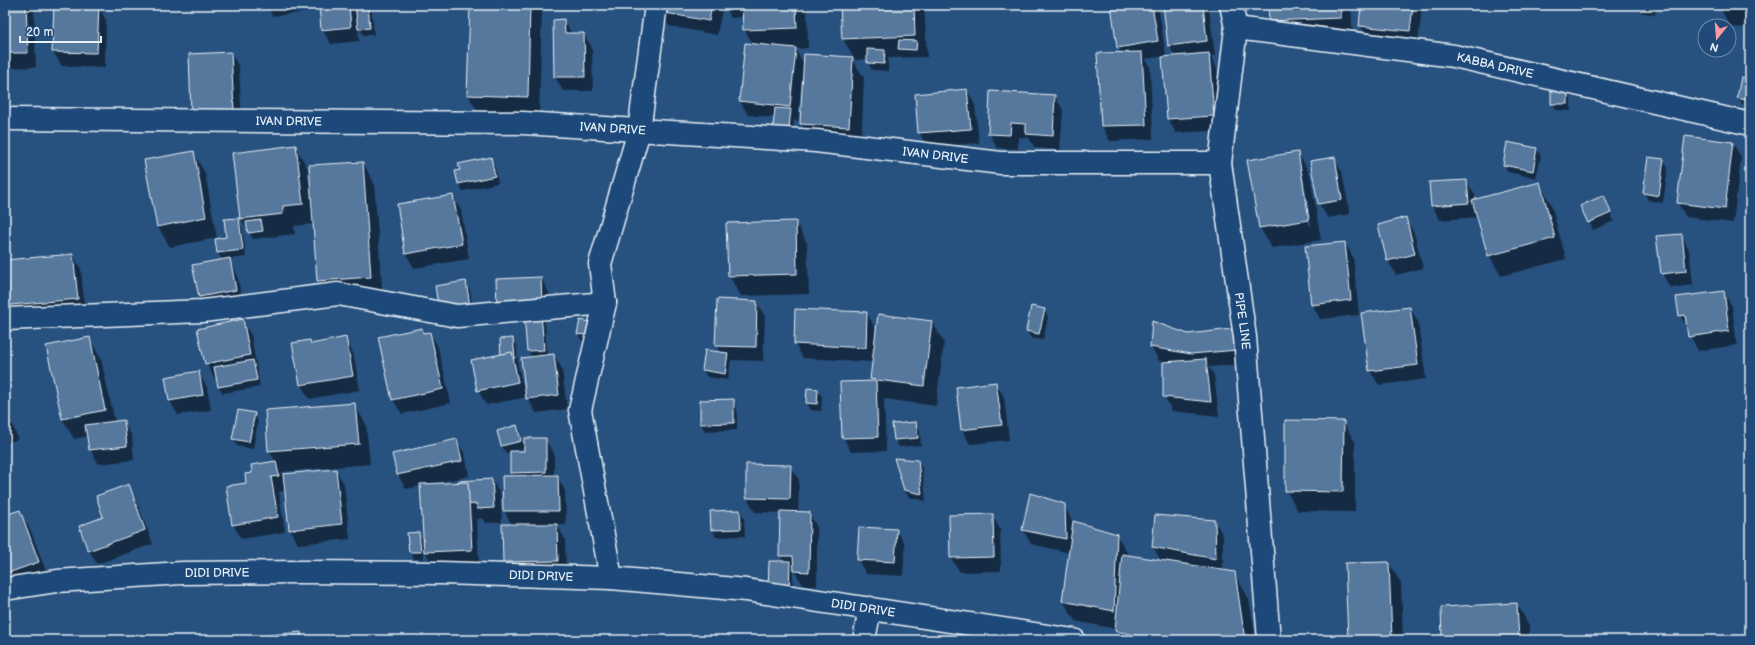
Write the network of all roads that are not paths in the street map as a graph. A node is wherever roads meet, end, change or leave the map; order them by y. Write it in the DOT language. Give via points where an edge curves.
graph roads {
  1 [pos="656,5"];
  2 [pos="1231,5"];
  3 [pos="1236,28"];
  4 [pos="5,119"];
  5 [pos="1750,124"];
  6 [pos="639,131"];
  7 [pos="1220,163"];
  8 [pos="605,303"];
  9 [pos="5,319"];
  10 [pos="610,578"];
  11 [pos="5,589"];
  12 [pos="870,608"];
  13 [pos="864,640"];
  14 [pos="1074,640"];
  15 [pos="1269,640"];
  1 -- 6 [label="street"];
  2 -- 3 [label="street, PIPE LINE"];
  3 -- 5 [label="street, KABBA DRIVE" via="1454,56"];
  3 -- 7 [label="street, PIPE LINE"];
  4 -- 6 [label="street, IVAN DRIVE" via="523,123"];
  6 -- 7 [label="street, IVAN DRIVE" via="816,141 1001,163"];
  6 -- 8 [label="street" via="600,264"];
  7 -- 15 [label="street, PIPE LINE" via="1245,337"];
  8 -- 9 [label="street" via="457,316 338,294 203,311"];
  8 -- 10 [label="street" via="580,410"];
  10 -- 11 [label="street, DIDI DRIVE" via="433,572 198,573 57,581"];
  10 -- 12 [label="street, DIDI DRIVE" via="746,590"];
  12 -- 13 [label="street"];
  12 -- 14 [label="street, DIDI DRIVE"];
}
